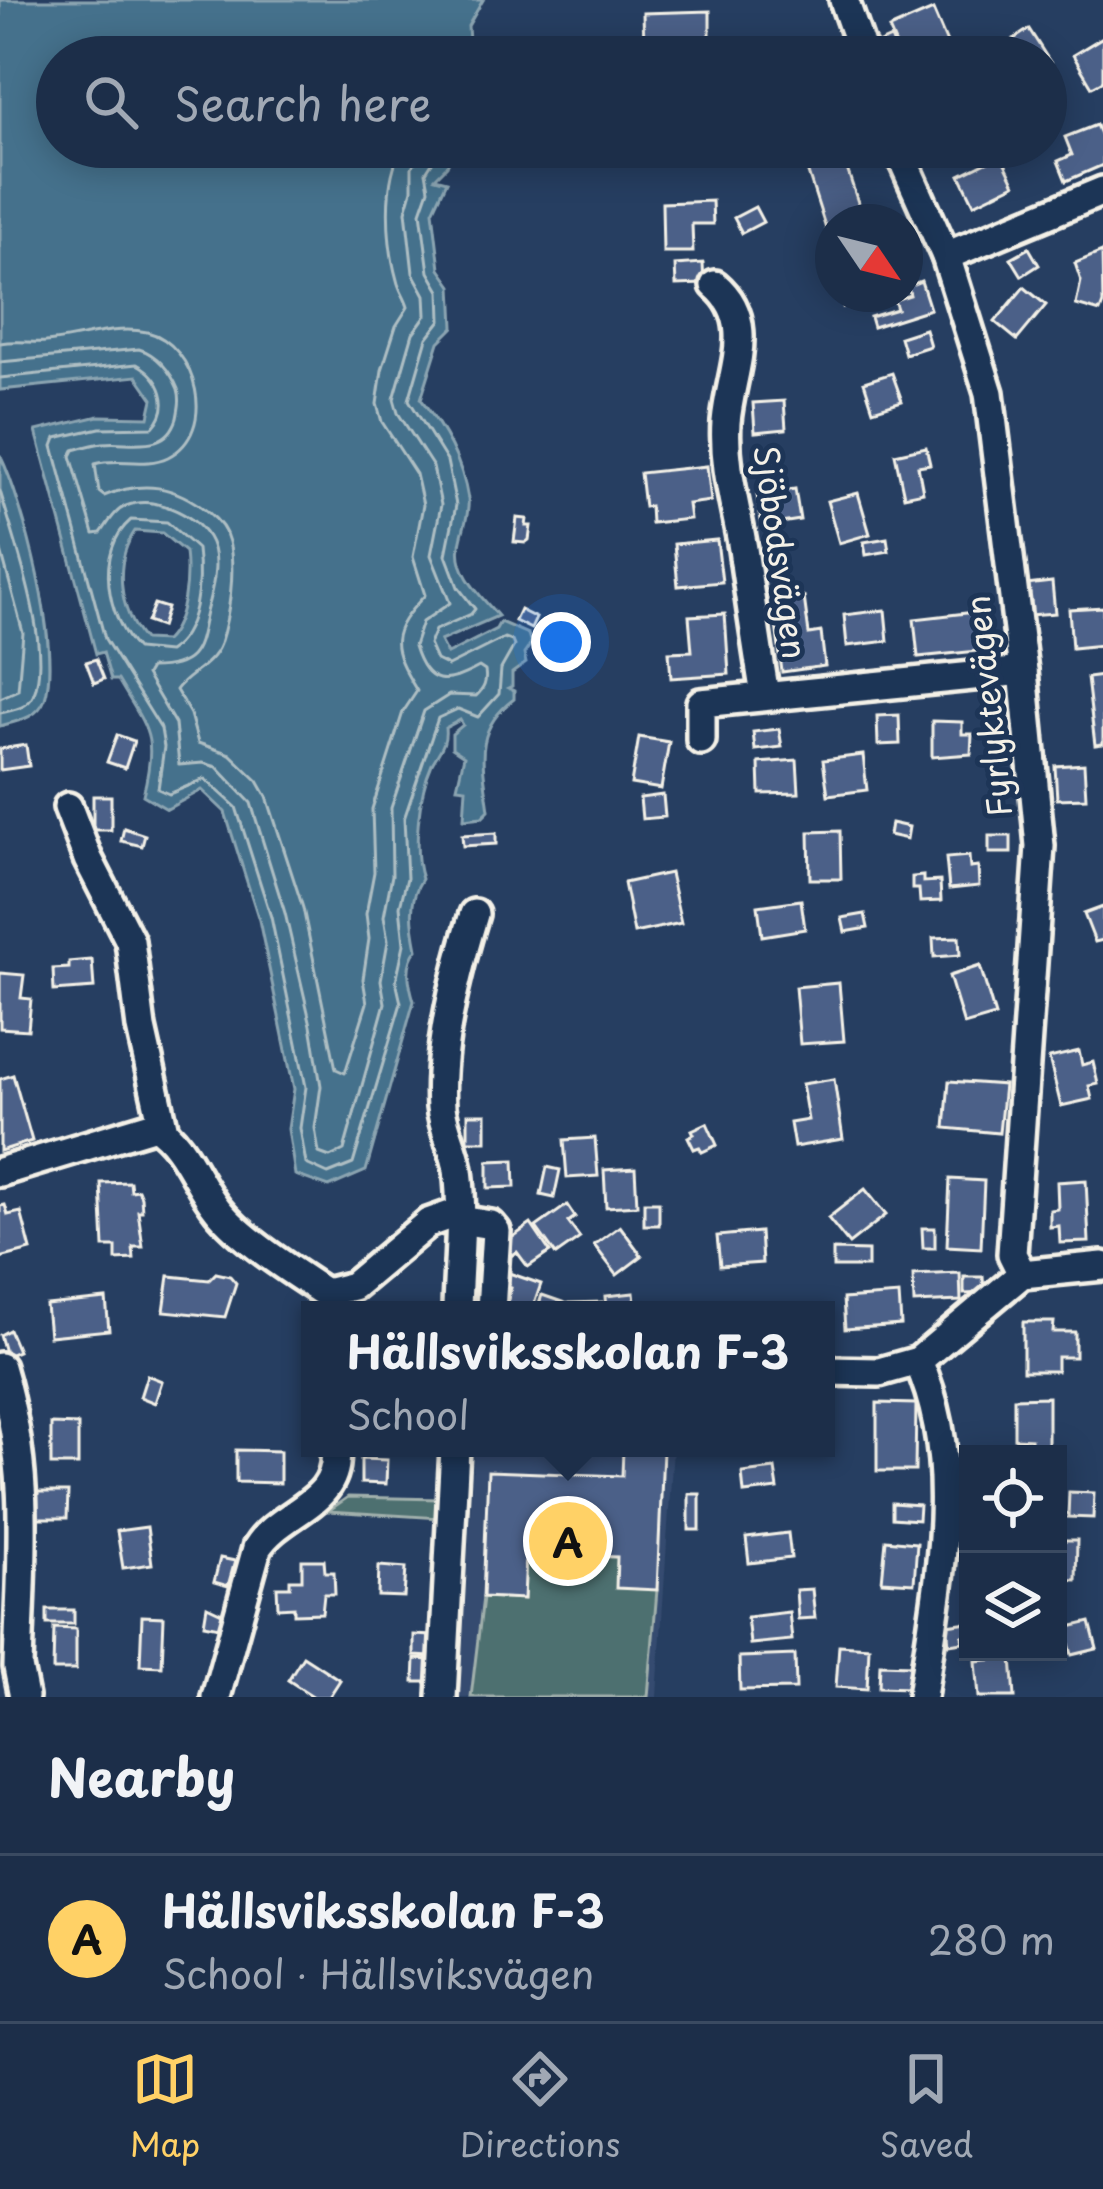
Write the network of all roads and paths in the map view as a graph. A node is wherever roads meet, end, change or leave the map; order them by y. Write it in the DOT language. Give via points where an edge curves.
graph roads {
  1 [pos="844,0"];
  2 [pos="857,36"];
  3 [pos="906,168"];
  4 [pos="1103,191"];
  5 [pos="946,256"];
  6 [pos="715,285"];
  7 [pos="1023,671"];
  8 [pos="765,695"];
  9 [pos="700,740"];
  10 [pos="68,807"];
  11 [pos="474,914"];
  12 [pos="164,1131"];
  13 [pos="0,1172"];
  14 [pos="460,1216"];
  15 [pos="1103,1266"];
  16 [pos="1022,1274"];
  17 [pos="324,1301"];
  18 [pos="457,1301"];
  19 [pos="492,1301"];
  20 [pos="918,1361"];
  21 [pos="0,1367"];
  22 [pos="835,1371"];
  23 [pos="335,1457"];
  24 [pos="454,1457"];
  25 [pos="24,1697"];
  26 [pos="216,1697"];
  27 [pos="442,1697"];
  28 [pos="922,1697"];
  1 -- 2 [label="street"];
  3 -- 5 [label="street, Fyrlyktevägen"];
  4 -- 5 [label="street"];
  5 -- 7 [label="street, Fyrlyktevägen" via="989,393"];
  6 -- 8 [label="street, Sjöbodsvägen" via="740,322 727,468"];
  7 -- 8 [label="street, Sjöbodsvägen"];
  7 -- 16 [label="street, Fyrlyktevägen" via="1040,846 1012,1254"];
  8 -- 9 [label="street, Sjöbodsvägen" via="701,703"];
  10 -- 12 [label="street" via="130,941"];
  11 -- 14 [label="street" via="441,1083"];
  12 -- 13 [label="street" via="146,1126"];
  12 -- 17 [label="street" via="229,1222"];
  14 -- 17 [label="street" via="428,1223"];
  14 -- 18 [label="street"];
  14 -- 19 [label="street" via="496,1232"];
  15 -- 16 [label="street"];
  16 -- 20 [label="street"];
  20 -- 22 [label="street" via="879,1372"];
  20 -- 28 [label="street" via="944,1445 943,1550"];
  21 -- 25 [label="street" via="23,1478"];
  23 -- 26 [label="street" via="324,1492 257,1548"];
  24 -- 27 [label="street"];
}
